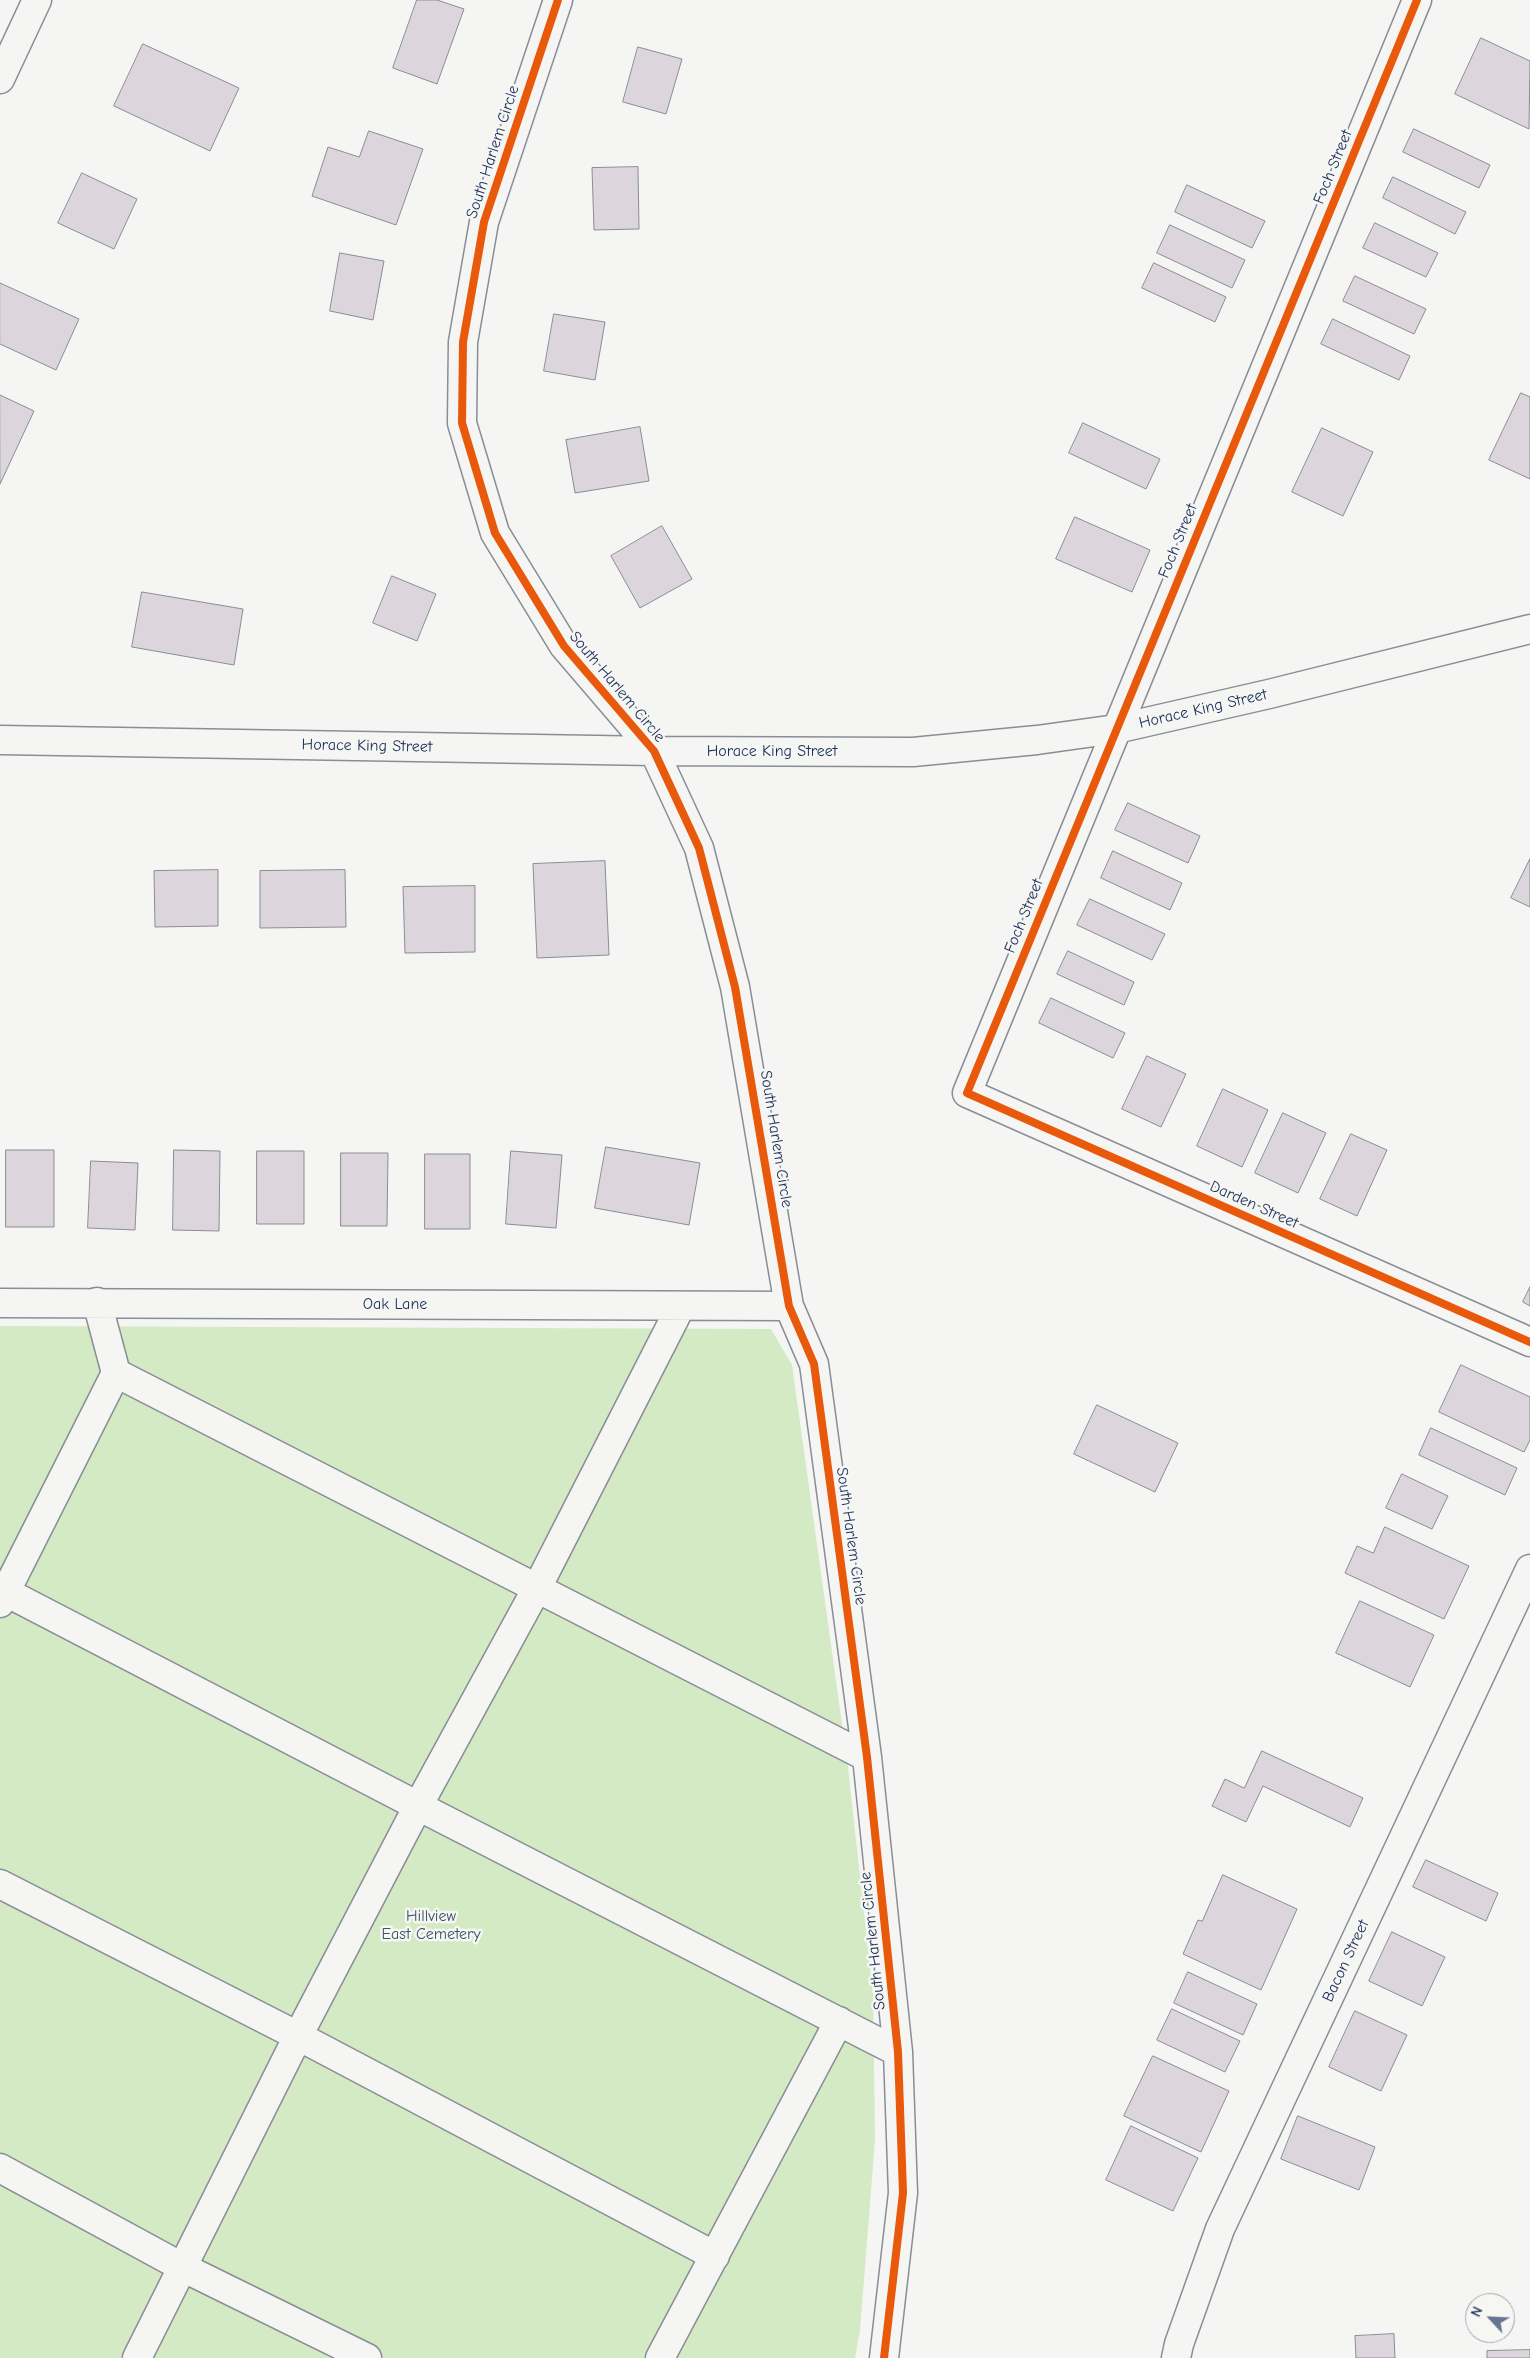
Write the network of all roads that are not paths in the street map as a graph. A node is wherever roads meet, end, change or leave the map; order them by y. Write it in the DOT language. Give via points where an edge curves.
graph roads {
  1 [pos="37,0"];
  2 [pos="558,0"];
  3 [pos="1417,0"];
  4 [pos="2,68"];
  5 [pos="1530,629"];
  6 [pos="1116,729"];
  7 [pos="0,740"];
  8 [pos="654,751"];
  9 [pos="967,1093"];
  10 [pos="97,1302"];
  11 [pos="0,1303"];
  12 [pos="681,1306"];
  13 [pos="789,1306"];
  14 [pos="1530,1342"];
  15 [pos="116,1372"];
  16 [pos="1530,1569"];
  17 [pos="537,1588"];
  18 [pos="2,1595"];
  19 [pos="867,1757"];
  20 [pos="418,1806"];
  21 [pos="0,1884"];
  22 [pos="839,2020"];
  23 [pos="298,2036"];
  24 [pos="898,2052"];
  25 [pos="0,2168"];
  26 [pos="714,2256"];
  27 [pos="184,2268"];
  28 [pos="137,2358"];
  29 [pos="366,2358"];
  30 [pos="660,2358"];
  31 [pos="884,2358"];
  32 [pos="1176,2358"];
  1 -- 4 [label="street"];
  2 -- 8 [label="street, South Harlem Circle" via="484,222 463,342 462,423 494,533 564,646"];
  3 -- 6 [label="street, Foch Street"];
  5 -- 6 [label="street, Horace King Street"];
  6 -- 8 [label="street, Horace King Street" via="913,752"];
  6 -- 9 [label="street, Foch Street"];
  7 -- 8 [label="street, Horace King Street"];
  8 -- 13 [label="street, South Harlem Circle" via="699,848 734,988"];
  9 -- 14 [label="street, Darden Street"];
  10 -- 11 [label="street, Oak Lane"];
  10 -- 12 [label="street, Oak Lane"];
  10 -- 15 [label="street"];
  12 -- 13 [label="street, Oak Lane"];
  12 -- 17 [label="street"];
  13 -- 19 [label="street, South Harlem Circle" via="814,1364"];
  15 -- 17 [label="street"];
  15 -- 18 [label="street"];
  16 -- 32 [label="street, Bacon Street" via="1220,2229"];
  17 -- 19 [label="street"];
  17 -- 20 [label="street"];
  18 -- 20 [label="street"];
  19 -- 24 [label="street, South Harlem Circle"];
  20 -- 22 [label="street"];
  20 -- 23 [label="street"];
  21 -- 23 [label="street"];
  22 -- 24 [label="street"];
  22 -- 26 [label="street"];
  23 -- 26 [label="street"];
  23 -- 27 [label="street"];
  24 -- 31 [label="street, South Harlem Circle" via="903,2193"];
  25 -- 27 [label="street"];
  26 -- 30 [label="street"];
  27 -- 28 [label="street"];
  27 -- 29 [label="street"];
}
